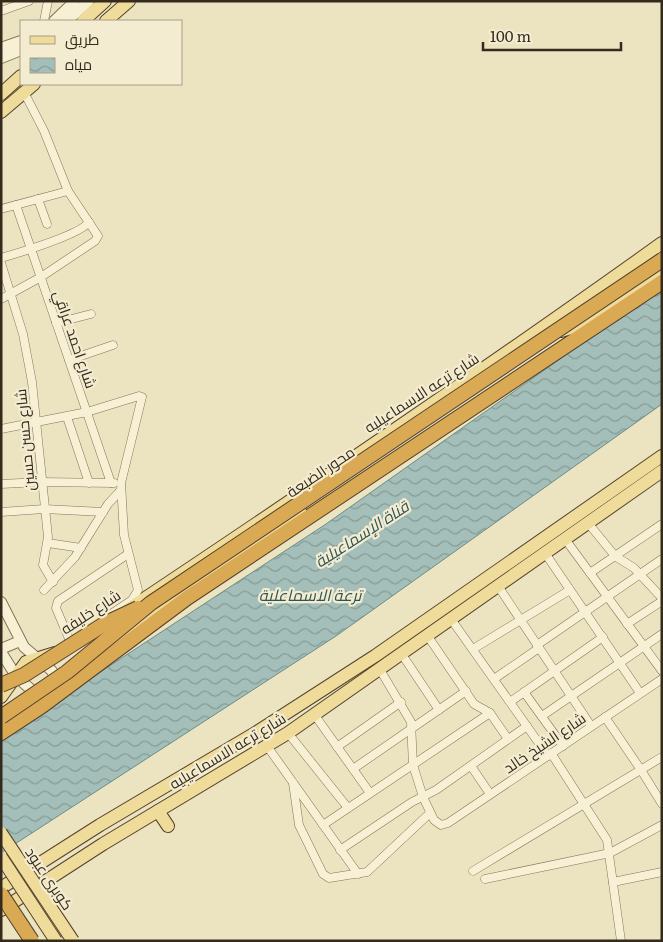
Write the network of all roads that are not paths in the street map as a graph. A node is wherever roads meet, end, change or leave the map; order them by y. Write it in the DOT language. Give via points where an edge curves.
graph roads {
  1 [pos="29,1"];
  2 [pos="48,1"];
  3 [pos="75,1"];
  4 [pos="89,1"];
  5 [pos="105,1"];
  6 [pos="129,1"];
  7 [pos="1,10"];
  8 [pos="44,20"];
  9 [pos="55,20"];
  10 [pos="67,20"];
  11 [pos="84,20"];
  12 [pos="107,20"];
  13 [pos="20,41"];
  14 [pos="1,48"];
  15 [pos="20,50"];
  16 [pos="1,58"];
  17 [pos="20,77"];
  18 [pos="29,88"];
  19 [pos="1,94"];
  20 [pos="1,112"];
  21 [pos="68,191"];
  22 [pos="38,199"];
  23 [pos="16,205"];
  24 [pos="1,210"];
  25 [pos="89,222"];
  26 [pos="47,224"];
  27 [pos="662,243"];
  28 [pos="30,250"];
  29 [pos="662,256"];
  30 [pos="1,258"];
  31 [pos="662,260"];
  32 [pos="1,263"];
  33 [pos="662,273"];
  34 [pos="41,277"];
  35 [pos="662,282"];
  36 [pos="11,294"];
  37 [pos="1,299"];
  38 [pos="91,314"];
  39 [pos="56,323"];
  40 [pos="561,331"];
  41 [pos="113,345"];
  42 [pos="69,360"];
  43 [pos="87,412"];
  44 [pos="67,416"];
  45 [pos="36,422"];
  46 [pos="1,428"];
  47 [pos="662,456"];
  48 [pos="662,471"];
  49 [pos="41,482"];
  50 [pos="89,483"];
  51 [pos="111,483"];
  52 [pos="1,484"];
  53 [pos="121,487"];
  54 [pos="44,509"];
  55 [pos="1,512"];
  56 [pos="103,512"];
  57 [pos="588,523"];
  58 [pos="662,524"];
  59 [pos="565,539"];
  60 [pos="48,543"];
  61 [pos="81,548"];
  62 [pos="545,553"];
  63 [pos="128,554"];
  64 [pos="615,556"];
  65 [pos="662,559"];
  66 [pos="590,573"];
  67 [pos="640,574"];
  68 [pos="53,582"];
  69 [pos="498,586"];
  70 [pos="44,590"];
  71 [pos="570,590"];
  72 [pos="606,596"];
  73 [pos="662,600"];
  74 [pos="1,602"];
  75 [pos="151,603"];
  76 [pos="584,611"];
  77 [pos="451,618"];
  78 [pos="521,620"];
  79 [pos="627,624"];
  80 [pos="662,634"];
  81 [pos="427,635"];
  82 [pos="603,637"];
  83 [pos="20,641"];
  84 [pos="70,641"];
  85 [pos="538,646"];
  86 [pos="644,646"];
  87 [pos="472,649"];
  88 [pos="1,650"];
  89 [pos="401,653"];
  90 [pos="36,658"];
  91 [pos="620,663"];
  92 [pos="380,668"];
  93 [pos="554,671"];
  94 [pos="662,671"];
  95 [pos="16,676"];
  96 [pos="494,679"];
  97 [pos="662,679"];
  98 [pos="59,681"];
  99 [pos="1,684"];
  100 [pos="466,691"];
  101 [pos="524,692"];
  102 [pos="640,693"];
  103 [pos="38,696"];
  104 [pos="571,696"];
  105 [pos="1,697"];
  106 [pos="401,702"];
  107 [pos="510,702"];
  108 [pos="439,710"];
  109 [pos="314,714"];
  110 [pos="490,714"];
  111 [pos="542,716"];
  112 [pos="605,717"];
  113 [pos="3,725"];
  114 [pos="527,726"];
  115 [pos="591,726"];
  116 [pos="412,728"];
  117 [pos="288,733"];
  118 [pos="508,739"];
  119 [pos="267,746"];
  120 [pos="563,746"];
  121 [pos="337,747"];
  122 [pos="550,754"];
  123 [pos="662,757"];
  124 [pos="413,765"];
  125 [pos="471,766"];
  126 [pos="353,769"];
  127 [pos="642,770"];
  128 [pos="293,783"];
  129 [pos="370,793"];
  130 [pos="490,794"];
  131 [pos="423,797"];
  132 [pos="584,804"];
  133 [pos="662,804"];
  134 [pos="348,808"];
  135 [pos="158,811"];
  136 [pos="430,813"];
  137 [pos="322,825"];
  138 [pos="662,825"];
  139 [pos="168,826"];
  140 [pos="1,834"];
  141 [pos="340,850"];
  142 [pos="610,853"];
  143 [pos="1,857"];
  144 [pos="474,871"];
  145 [pos="662,872"];
  146 [pos="358,874"];
  147 [pos="484,879"];
  148 [pos="613,882"];
  149 [pos="1,888"];
  150 [pos="1,894"];
  151 [pos="1,910"];
  152 [pos="32,941"];
  153 [pos="56,941"];
  154 [pos="73,941"];
  155 [pos="621,941"];
  1 -- 7 [label="street"];
  2 -- 8 [label="street"];
  3 -- 9 [label="street"];
  4 -- 10 [label="street"];
  5 -- 11 [label="main road"];
  6 -- 12 [label="main road"];
  13 -- 14 [label="street"];
  15 -- 16 [label="street"];
  17 -- 19 [label="main road"];
  18 -- 20 [label="main road"];
  18 -- 21 [label="street"];
  21 -- 22 [label="street"];
  21 -- 25 [label="street"];
  22 -- 23 [label="street"];
  22 -- 26 [label="street"];
  23 -- 24 [label="street"];
  23 -- 28 [label="street, شارع احمد عراقي"];
  25 -- 28 [label="street" via="82,229"];
  25 -- 34 [label="street" via="98,238"];
  27 -- 90 [label="main road, شارع ترعه الاسماعيليه" via="495,362 83,640"];
  28 -- 30 [label="street"];
  28 -- 34 [label="street, شارع احمد عراقي"];
  29 -- 40 [label="main road, شارع ترعه الاسماعيليه"];
  31 -- 75 [label="highway, محور الضبعة, bridge"];
  32 -- 36 [label="street, شارع حسن حسين"];
  33 -- 40 [label="main road" via="587,323"];
  34 -- 36 [label="street"];
  34 -- 39 [label="street, شارع احمد عراقي"];
  35 -- 113 [label="highway" via="187,598 42,706"];
  36 -- 37 [label="street"];
  36 -- 45 [label="street, شارع حسن حسين" via="23,334"];
  38 -- 39 [label="street"];
  39 -- 42 [label="street, شارع احمد عراقي"];
  40 -- 98 [label="main road, شارع ترعه الاسماعيليه"];
  41 -- 42 [label="street"];
  42 -- 43 [label="street, شارع احمد عراقي"];
  43 -- 44 [label="street"];
  43 -- 51 [label="street, شارع احمد عراقي"];
  43 -- 53 [label="street" via="142,397"];
  44 -- 45 [label="street"];
  44 -- 50 [label="street"];
  45 -- 46 [label="street"];
  45 -- 49 [label="street, شارع حسن حسين"];
  47 -- 149 [label="main road, شارع ترعه الاسماعيليه" via="375,656"];
  48 -- 57 [label="main road, شارع ترعه الاسماعيليه"];
  49 -- 50 [label="street"];
  49 -- 52 [label="street"];
  49 -- 54 [label="street, شارع حسن حسين"];
  50 -- 51 [label="street"];
  51 -- 53 [label="street"];
  53 -- 56 [label="street"];
  53 -- 63 [label="street, شارع خليفه" via="121,515"];
  54 -- 55 [label="street"];
  54 -- 56 [label="street"];
  54 -- 60 [label="street, شارع حسن حسين"];
  56 -- 61 [label="street"];
  57 -- 59 [label="main road, شارع ترعه الاسماعيليه"];
  57 -- 64 [label="street"];
  58 -- 64 [label="street"];
  59 -- 62 [label="main road, شارع ترعه الاسماعيليه"];
  59 -- 66 [label="street"];
  60 -- 61 [label="street"];
  60 -- 68 [label="street, شارع حسن حسين" via="43,565"];
  61 -- 68 [label="street"];
  62 -- 69 [label="main road, شارع ترعه الاسماعيليه"];
  62 -- 71 [label="street"];
  63 -- 84 [label="street, شارع خليفه" via="137,586 135,598"];
  63 -- 84 [label="street" via="61,598 56,608"];
  64 -- 66 [label="street"];
  64 -- 67 [label="street"];
  65 -- 67 [label="street"];
  66 -- 72 [label="street"];
  67 -- 72 [label="street"];
  67 -- 73 [label="street"];
  68 -- 70 [label="street"];
  69 -- 77 [label="main road, شارع ترعه الاسماعيليه"];
  69 -- 78 [label="street"];
  71 -- 76 [label="street"];
  71 -- 78 [label="street"];
  72 -- 76 [label="street"];
  72 -- 79 [label="street"];
  73 -- 79 [label="street"];
  74 -- 83 [label="street"];
  75 -- 99 [label="highway, bridge" via="106,623 24,675"];
  75 -- 113 [label="highway, محور الضبعة, bridge"];
  76 -- 82 [label="street"];
  76 -- 85 [label="street"];
  77 -- 81 [label="main road, شارع ترعه الاسماعيليه"];
  77 -- 87 [label="street"];
  78 -- 85 [label="street"];
  78 -- 87 [label="street"];
  79 -- 86 [label="street"];
  80 -- 86 [label="street"];
  81 -- 89 [label="main road, شارع ترعه الاسماعيليه"];
  81 -- 100 [label="street"];
  82 -- 91 [label="street"];
  82 -- 93 [label="street"];
  83 -- 88 [label="street"];
  83 -- 90 [label="street"];
  84 -- 90 [label="street, شارع خليفه"];
  85 -- 93 [label="street"];
  85 -- 96 [label="street"];
  86 -- 91 [label="street"];
  86 -- 94 [label="street"];
  87 -- 96 [label="street"];
  88 -- 95 [label="street"];
  89 -- 92 [label="main road, شارع ترعه الاسماعيليه"];
  89 -- 108 [label="street"];
  90 -- 95 [label="main road, شارع ترعه الاسماعيليه" via="22,666"];
  90 -- 98 [label="street"];
  91 -- 102 [label="street"];
  91 -- 104 [label="street"];
  92 -- 106 [label="street"];
  92 -- 109 [label="main road, شارع ترعه الاسماعيليه"];
  93 -- 101 [label="street"];
  93 -- 104 [label="street"];
  95 -- 103 [label="street"];
  95 -- 105 [label="main road, شارع ترعه الاسماعيليه"];
  96 -- 107 [label="street"];
  97 -- 102 [label="street, شارع الشيخ خالد"];
  98 -- 103 [label="main road, شارع ترعه الاسماعيليه"];
  100 -- 108 [label="street"];
  100 -- 110 [label="street" via="477,707"];
  101 -- 107 [label="street"];
  101 -- 111 [label="street"];
  102 -- 112 [label="street, شارع الشيخ خالد"];
  103 -- 113 [label="main road, شارع ترعه الاسماعيليه"];
  104 -- 111 [label="street"];
  104 -- 115 [label="street"];
  106 -- 116 [label="street"];
  106 -- 121 [label="street"];
  107 -- 114 [label="street"];
  108 -- 116 [label="street"];
  109 -- 117 [label="main road, شارع ترعه الاسماعيليه"];
  109 -- 121 [label="street"];
  110 -- 118 [label="street"];
  110 -- 124 [label="street"];
  111 -- 120 [label="street"];
  112 -- 115 [label="street, شارع الشيخ خالد"];
  112 -- 127 [label="street"];
  114 -- 118 [label="street"];
  114 -- 122 [label="street"];
  115 -- 120 [label="street, شارع الشيخ خالد"];
  116 -- 124 [label="street"];
  116 -- 126 [label="street"];
  117 -- 119 [label="main road, شارع ترعه الاسماعيليه"];
  117 -- 134 [label="street"];
  118 -- 125 [label="street"];
  119 -- 128 [label="street"];
  119 -- 135 [label="main road, شارع ترعه الاسماعيليه"];
  120 -- 122 [label="street, شارع الشيخ خالد"];
  121 -- 126 [label="street"];
  122 -- 130 [label="street, شارع الشيخ خالد"];
  122 -- 132 [label="street"];
  123 -- 127 [label="street"];
  124 -- 129 [label="street"];
  124 -- 131 [label="street"];
  125 -- 130 [label="street"];
  125 -- 131 [label="street"];
  126 -- 129 [label="street"];
  127 -- 132 [label="street"];
  127 -- 133 [label="street"];
  128 -- 137 [label="street"];
  128 -- 146 [label="street" via="299,826 323,874 332,879"];
  129 -- 134 [label="street"];
  130 -- 136 [label="street, شارع الشيخ خالد" via="448,823 441,825"];
  131 -- 136 [label="street"];
  131 -- 141 [label="street"];
  132 -- 142 [label="street" via="604,834"];
  132 -- 144 [label="street"];
  134 -- 137 [label="street"];
  135 -- 139 [label="main road"];
  135 -- 151 [label="main road, شارع ترعه الاسماعيليه"];
  136 -- 146 [label="street" via="369,870"];
  137 -- 141 [label="street"];
  138 -- 142 [label="street"];
  140 -- 154 [label="main road, كوبرى عبود, bridge"];
  141 -- 146 [label="street"];
  142 -- 147 [label="street"];
  142 -- 148 [label="street"];
  143 -- 153 [label="main road, كوبرى عبود, bridge"];
  145 -- 148 [label="street"];
  148 -- 155 [label="street"];
  150 -- 152 [label="highway, bridge"];
}
